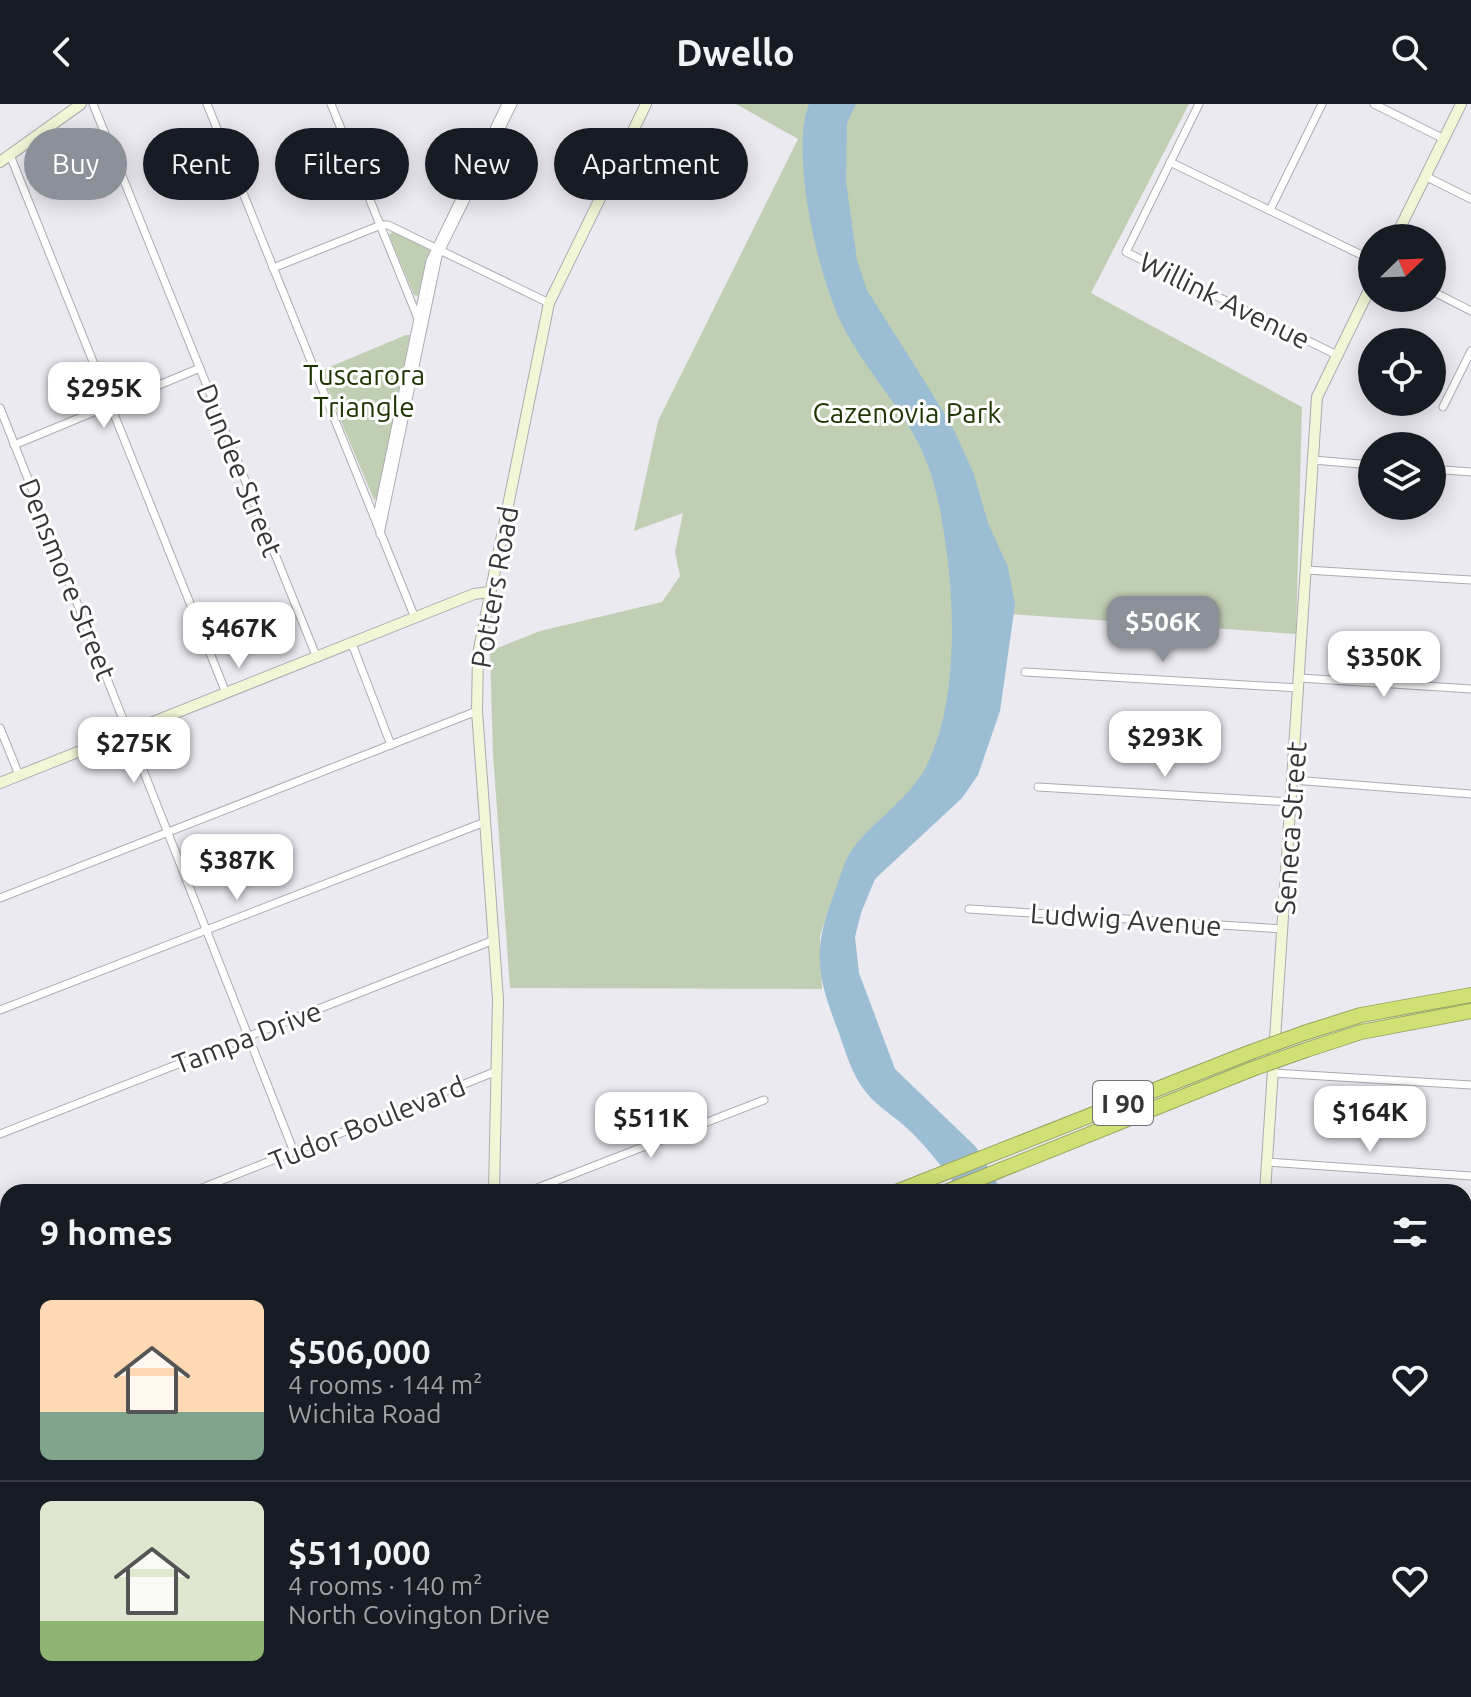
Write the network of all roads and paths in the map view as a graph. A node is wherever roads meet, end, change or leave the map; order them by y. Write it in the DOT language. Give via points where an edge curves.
graph roads {
  1 [pos="93,104"];
  2 [pos="207,104"];
  3 [pos="331,104"];
  4 [pos="506,104"];
  5 [pos="513,104"];
  6 [pos="646,104"];
  7 [pos="1199,104"];
  8 [pos="1322,104"];
  9 [pos="1374,104"];
  10 [pos="1461,104"];
  11 [pos="77,105"];
  12 [pos="1444,139"];
  13 [pos="5,159"];
  14 [pos="1170,162"];
  15 [pos="1425,176"];
  16 [pos="1471,199"];
  17 [pos="1270,210"];
  18 [pos="1402,224"];
  19 [pos="381,225"];
  20 [pos="438,250"];
  21 [pos="1358,253"];
  22 [pos="273,268"];
  23 [pos="1446,298"];
  24 [pos="549,303"];
  25 [pos="1471,311"];
  26 [pos="1358,312"];
  27 [pos="418,318"];
  28 [pos="422,329"];
  29 [pos="1471,351"];
  30 [pos="1337,355"];
  31 [pos="200,368"];
  32 [pos="1446,401"];
  33 [pos="111,406"];
  34 [pos="0,408"];
  35 [pos="14,445"];
  36 [pos="1313,460"];
  37 [pos="1358,464"];
  38 [pos="1446,470"];
  39 [pos="1471,472"];
  40 [pos="375,523"];
  41 [pos="380,536"];
  42 [pos="1306,570"];
  43 [pos="1471,580"];
  44 [pos="489,592"];
  45 [pos="415,618"];
  46 [pos="352,644"];
  47 [pos="317,658"];
  48 [pos="1025,672"];
  49 [pos="1299,683"];
  50 [pos="1471,689"];
  51 [pos="226,693"];
  52 [pos="477,711"];
  53 [pos="0,728"];
  54 [pos="129,731"];
  55 [pos="391,745"];
  56 [pos="19,775"];
  57 [pos="1293,780"];
  58 [pos="0,783"];
  59 [pos="1038,787"];
  60 [pos="1471,794"];
  61 [pos="1291,802"];
  62 [pos="485,822"];
  63 [pos="169,832"];
  64 [pos="0,898"];
  65 [pos="969,909"];
  66 [pos="1283,929"];
  67 [pos="207,931"];
  68 [pos="494,940"];
  69 [pos="1471,995"];
  70 [pos="0,1010"];
  71 [pos="1471,1011"];
  72 [pos="248,1037"];
  73 [pos="497,1071"];
  74 [pos="1273,1073"];
  75 [pos="1471,1085"];
  76 [pos="764,1100"];
  77 [pos="0,1134"];
  78 [pos="294,1152"];
  79 [pos="1267,1162"];
  80 [pos="1471,1176"];
  81 [pos="212,1184"];
  82 [pos="494,1184"];
  83 [pos="548,1184"];
  84 [pos="917,1184"];
  85 [pos="965,1184"];
  86 [pos="1266,1184"];
  1 -- 31 [label="street, Dundee Street"];
  2 -- 22 [label="street"];
  3 -- 19 [label="street"];
  4 -- 20 [label="street"];
  5 -- 20 [label="street"];
  6 -- 24 [label="street, Potters Road"];
  7 -- 14 [label="street"];
  8 -- 17 [label="street"];
  9 -- 12 [label="street"];
  10 -- 12 [label="street"];
  11 -- 13 [label="street"];
  12 -- 15 [label="street"];
  13 -- 33 [label="street"];
  14 -- 17 [label="street"];
  14 -- 30 [label="street, Willink Avenue" via="1126,252"];
  15 -- 16 [label="street"];
  15 -- 18 [label="street"];
  17 -- 21 [label="street"];
  19 -- 20 [label="street"];
  19 -- 22 [label="street"];
  19 -- 27 [label="street"];
  20 -- 24 [label="street"];
  20 -- 27 [label="street"];
  20 -- 28 [label="street"];
  22 -- 40 [label="street"];
  23 -- 25 [label="street"];
  24 -- 44 [label="street, Potters Road"];
  26 -- 30 [label="street, Seneca Street"];
  27 -- 28 [label="street"];
  27 -- 40 [label="street"];
  28 -- 41 [label="street"];
  29 -- 32 [label="street"];
  30 -- 36 [label="street, Seneca Street" via="1317,397"];
  31 -- 33 [label="street"];
  31 -- 47 [label="street, Dundee Street"];
  33 -- 35 [label="street"];
  33 -- 51 [label="street"];
  34 -- 35 [label="street, Densmore Street"];
  35 -- 54 [label="street, Densmore Street"];
  36 -- 37 [label="street"];
  36 -- 42 [label="street, Seneca Street"];
  38 -- 39 [label="street"];
  40 -- 41 [label="street"];
  41 -- 45 [label="street"];
  42 -- 43 [label="street"];
  42 -- 49 [label="street, Seneca Street"];
  44 -- 45 [label="street"];
  44 -- 52 [label="street, Potters Road" via="478,654"];
  45 -- 46 [label="street"];
  46 -- 47 [label="street"];
  46 -- 55 [label="street"];
  47 -- 51 [label="street"];
  48 -- 49 [label="street"];
  49 -- 50 [label="street"];
  49 -- 57 [label="street, Seneca Street"];
  51 -- 54 [label="street"];
  52 -- 55 [label="street"];
  52 -- 62 [label="street, Potters Road"];
  53 -- 56 [label="street"];
  54 -- 56 [label="street"];
  54 -- 63 [label="street, Densmore Street"];
  55 -- 63 [label="street"];
  56 -- 58 [label="street"];
  57 -- 60 [label="street"];
  57 -- 61 [label="street, Seneca Street"];
  59 -- 61 [label="street"];
  61 -- 66 [label="street, Seneca Street"];
  62 -- 67 [label="street"];
  62 -- 68 [label="street, Potters Road"];
  63 -- 64 [label="street"];
  63 -- 67 [label="street, Densmore Street"];
  65 -- 66 [label="street, Ludwig Avenue"];
  66 -- 74 [label="street, Seneca Street"];
  67 -- 70 [label="street"];
  67 -- 72 [label="street, Densmore Street"];
  68 -- 72 [label="street, Tampa Drive"];
  68 -- 73 [label="street, Potters Road"];
  69 -- 84 [label="highway, I 90, bridge" via="1361,1015 1304,1033"];
  71 -- 85 [label="highway, I 90, bridge" via="1361,1032 1306,1050"];
  72 -- 77 [label="street, Tampa Drive"];
  72 -- 78 [label="street, Densmore Street"];
  73 -- 78 [label="street, Tudor Boulevard"];
  73 -- 82 [label="street, Potters Road"];
  74 -- 75 [label="street"];
  74 -- 79 [label="street, Seneca Street"];
  76 -- 83 [label="street"];
  78 -- 81 [label="street, Tudor Boulevard"];
  79 -- 80 [label="street"];
  79 -- 86 [label="street, Seneca Street"];
}
